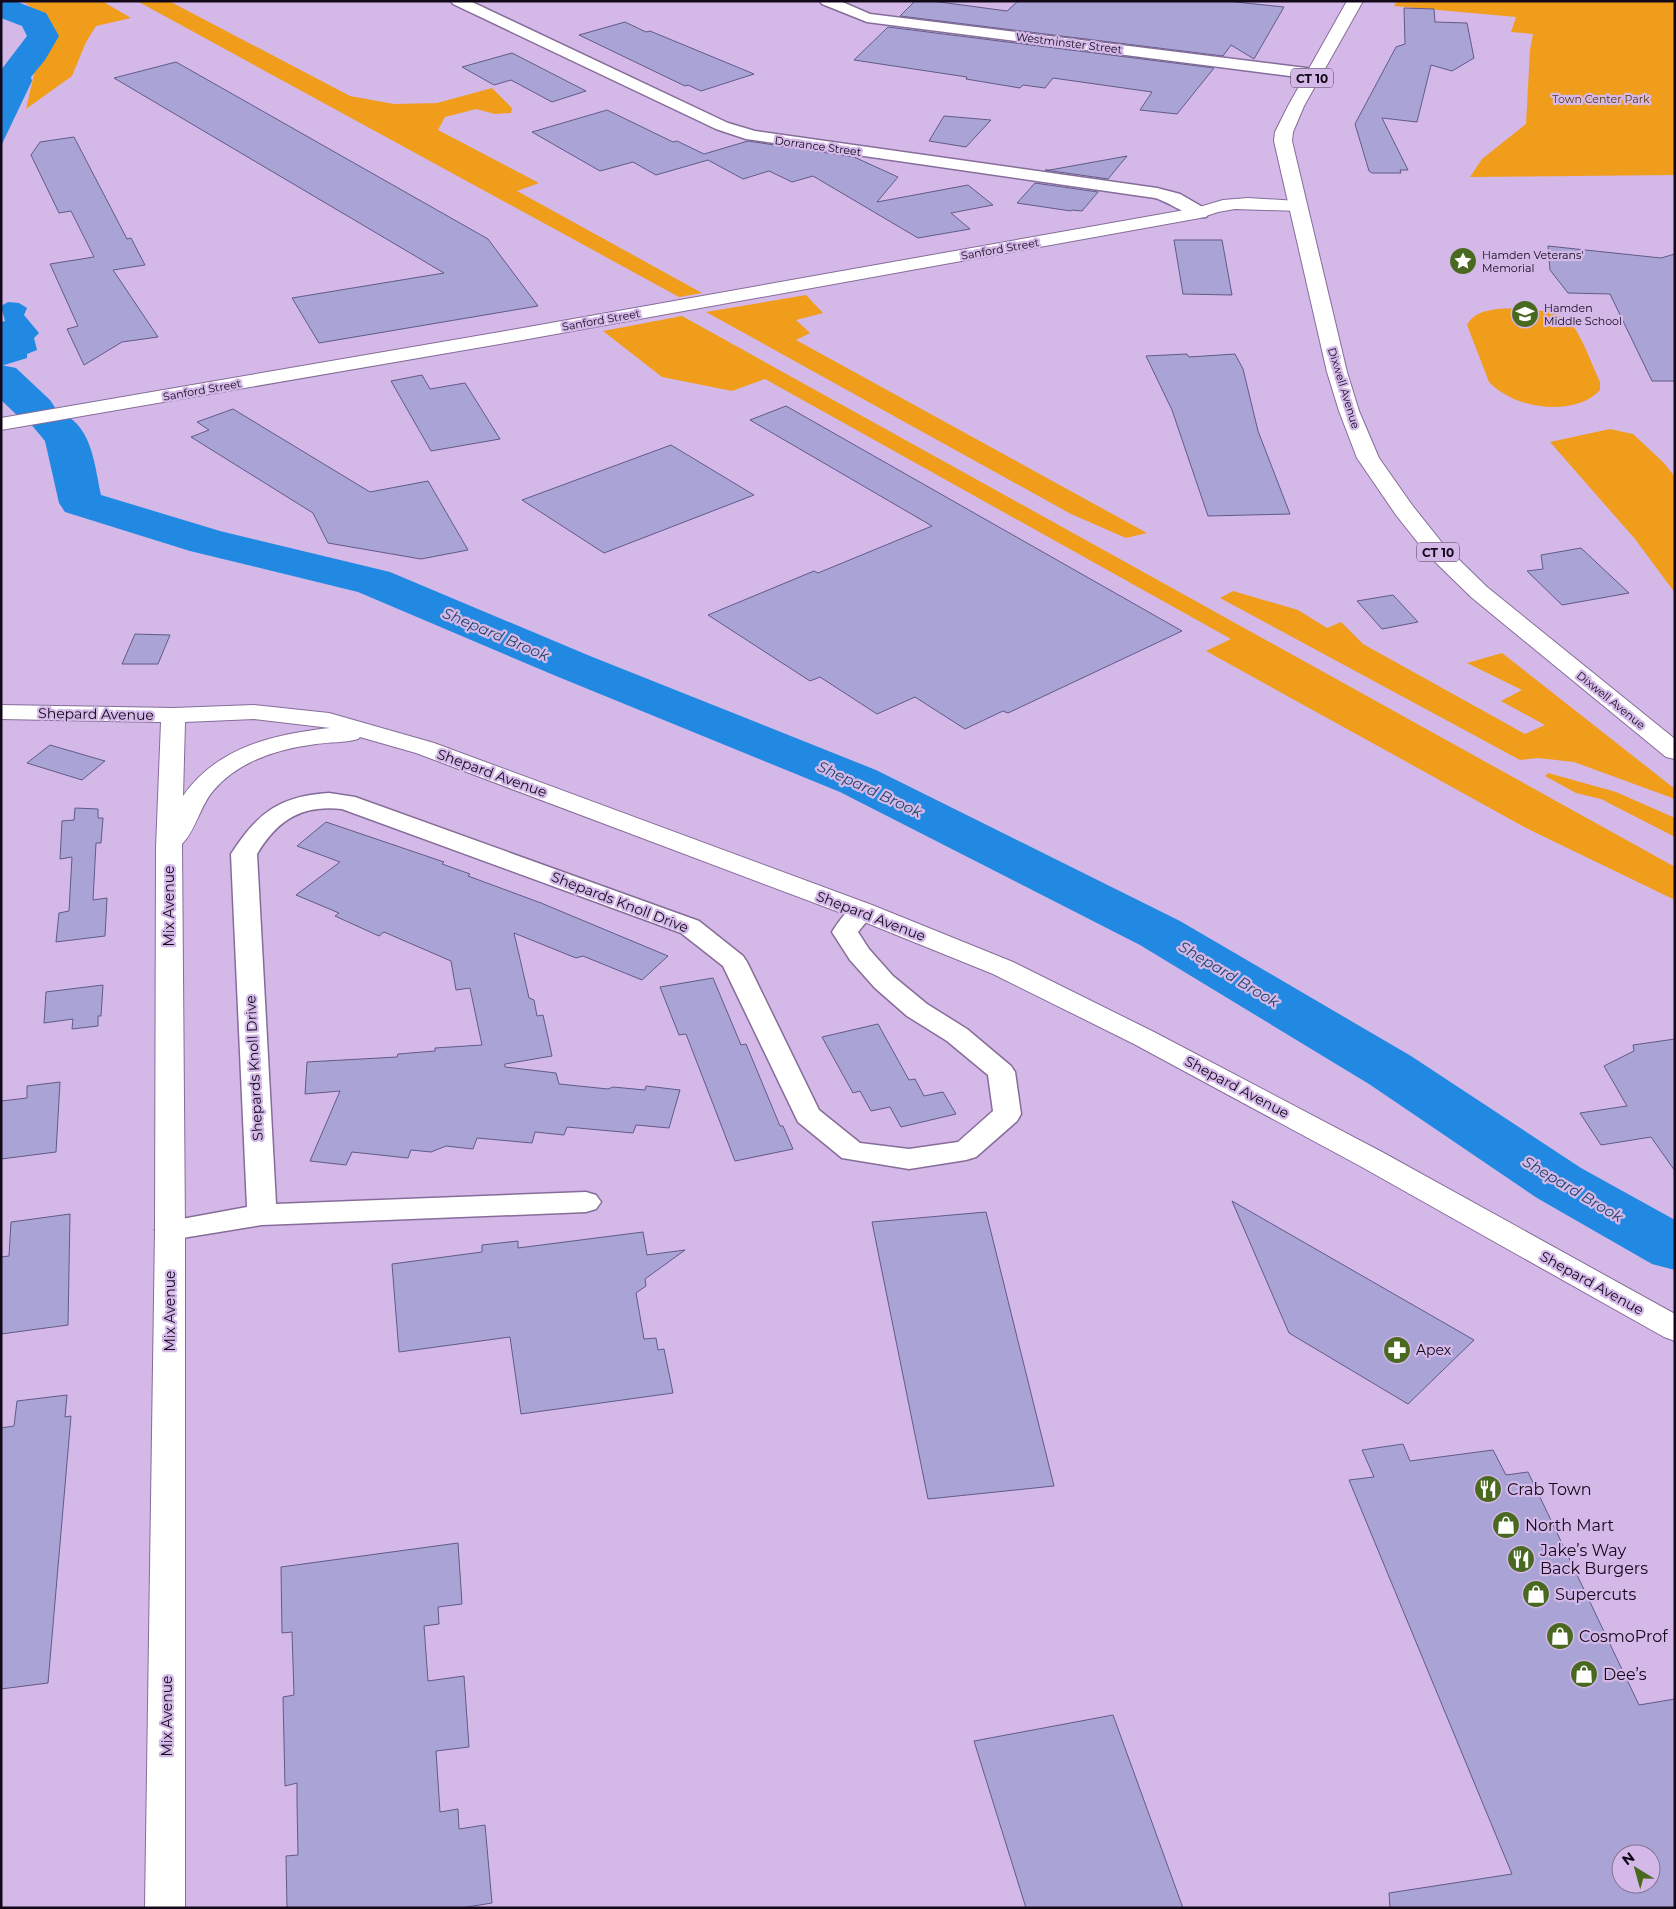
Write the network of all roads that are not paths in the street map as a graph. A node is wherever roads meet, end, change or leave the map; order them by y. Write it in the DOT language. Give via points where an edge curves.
graph roads {
  1 [pos="458,1"];
  2 [pos="827,1"];
  3 [pos="1354,1"];
  4 [pos="1314,74"];
  5 [pos="1299,212"];
  6 [pos="1200,213"];
  7 [pos="1,424"];
  8 [pos="1,712"];
  9 [pos="173,715"];
  10 [pos="376,733"];
  11 [pos="1675,752"];
  12 [pos="169,848"];
  13 [pos="862,911"];
  14 [pos="586,1202"];
  15 [pos="262,1215"];
  16 [pos="170,1230"];
  17 [pos="1675,1329"];
  18 [pos="165,1908"];
  1 -- 6 [label="street, Dorrance Street" via="722,126 752,136 1157,193 1174,198"];
  2 -- 4 [label="street, Westminster Street" via="867,18"];
  3 -- 4 [label="main road, Dixwell Avenue / CT 10"];
  4 -- 5 [label="main road, Dixwell Avenue / CT 10" via="1284,132"];
  5 -- 6 [label="main road, Sanford Street" via="1218,216"];
  5 -- 11 [label="main road, Dixwell Avenue / CT 10" via="1349,411 1368,458 1404,510 1435,549 1479,592"];
  6 -- 7 [label="main road, Sanford Street"];
  8 -- 9 [label="main road, Shepard Avenue"];
  9 -- 10 [label="main road, Shepard Avenue" via="254,712 329,720"];
  9 -- 12 [label="main road, Mix Avenue"];
  10 -- 12 [label="main road" via="324,735 272,746 226,766 214,774 192,801"];
  10 -- 13 [label="main road, Shepard Avenue" via="425,748"];
  12 -- 16 [label="main road, Mix Avenue"];
  13 -- 15 [label="street, Shepards Knoll Drive" via="844,932 859,954 884,982 917,1010 957,1035 1000,1072 1007,1114 966,1150 909,1159 852,1151 808,1115 734,962 690,927 346,802 328,799 310,802 278,814 259,830 244,854"];
  13 -- 17 [label="main road, Shepard Avenue" via="1003,968 1144,1038 1371,1159"];
  14 -- 15 [label="street"];
  15 -- 16 [label="street"];
  16 -- 18 [label="main road, Mix Avenue"];
}
